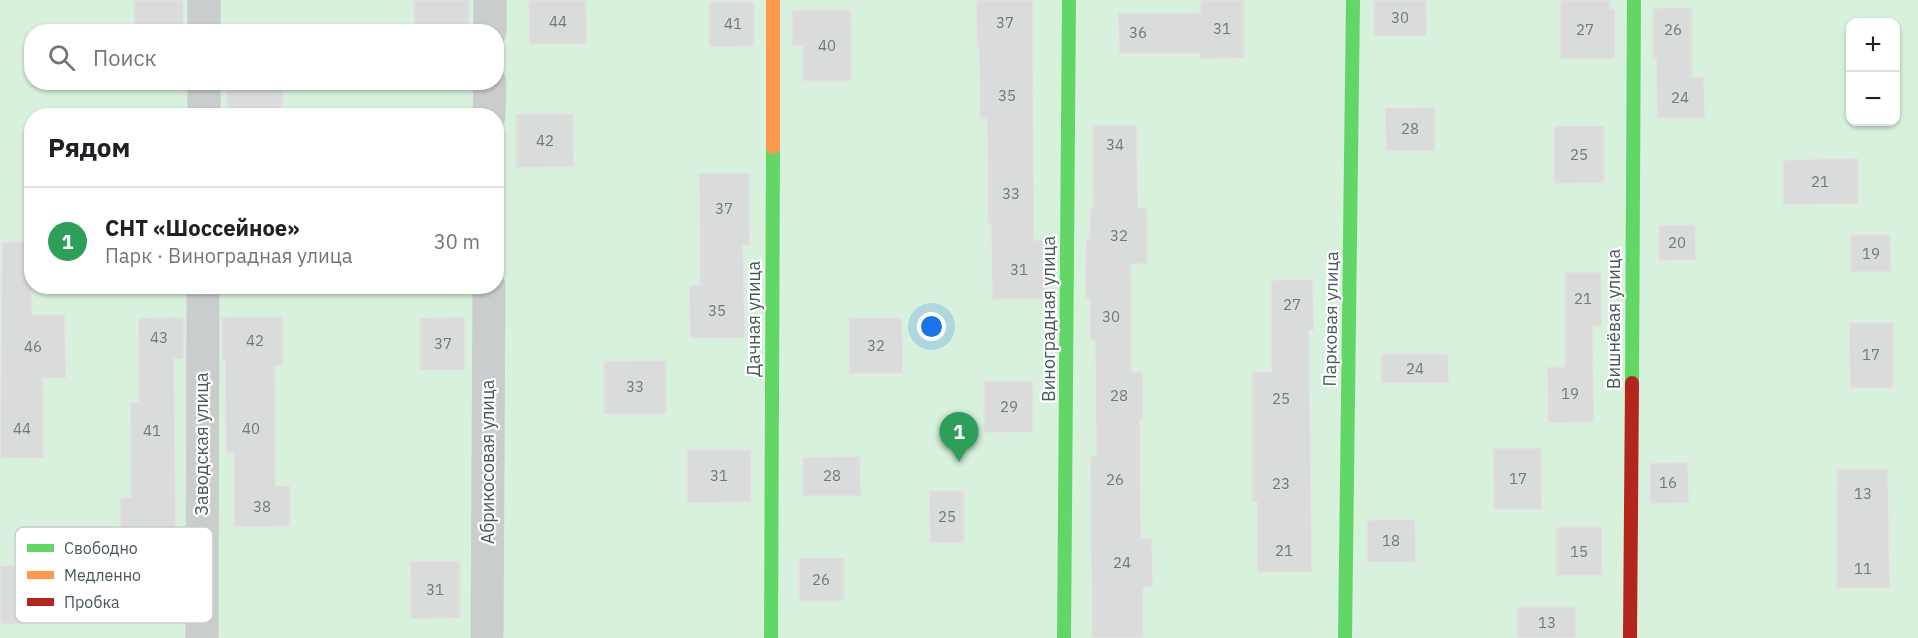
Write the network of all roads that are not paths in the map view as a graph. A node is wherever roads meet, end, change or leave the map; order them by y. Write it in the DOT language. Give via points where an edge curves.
graph roads {
  1 [pos="204,0"];
  2 [pos="490,0"];
  3 [pos="773,0"];
  4 [pos="1069,0"];
  5 [pos="1353,0"];
  6 [pos="1634,0"];
  7 [pos="204,24"];
  8 [pos="490,24"];
  9 [pos="204,90"];
  10 [pos="490,90"];
  11 [pos="204,108"];
  12 [pos="489,108"];
  13 [pos="203,294"];
  14 [pos="489,294"];
  15 [pos="202,527"];
  16 [pos="202,623"];
  17 [pos="202,638"];
  18 [pos="487,638"];
  19 [pos="771,638"];
  20 [pos="1064,638"];
  21 [pos="1345,638"];
  22 [pos="1630,638"];
  1 -- 7 [label="street"];
  2 -- 8 [label="street"];
  3 -- 19 [label="street, Дачная улица"];
  4 -- 20 [label="street, Виноградная улица"];
  5 -- 21 [label="street, Парковая улица"];
  6 -- 22 [label="street, Вишнёвая улица"];
  9 -- 11 [label="street"];
  10 -- 12 [label="street"];
  13 -- 15 [label="street, Заводская улица"];
  14 -- 18 [label="street, Абрикосовая улица"];
  16 -- 17 [label="street, Заводская улица"];
}
